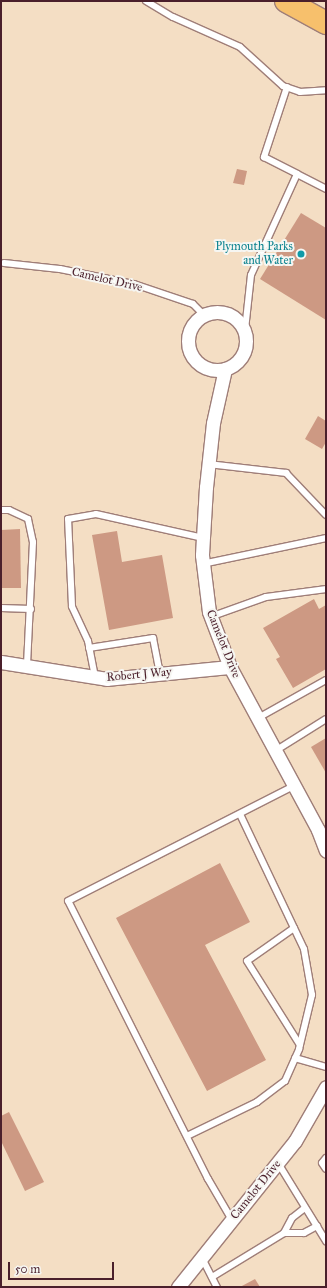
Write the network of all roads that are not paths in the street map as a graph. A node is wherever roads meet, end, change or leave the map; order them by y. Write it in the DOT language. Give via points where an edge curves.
graph roads {
  1 [pos="146,1"];
  2 [pos="286,1"];
  3 [pos="326,24"];
  4 [pos="287,87"];
  5 [pos="326,90"];
  6 [pos="297,174"];
  7 [pos="326,189"];
  8 [pos="4,263"];
  9 [pos="204,315"];
  10 [pos="244,330"];
  11 [pos="225,369"];
  12 [pos="208,464"];
  13 [pos="1,510"];
  14 [pos="326,515"];
  15 [pos="203,538"];
  16 [pos="326,538"];
  17 [pos="202,564"];
  18 [pos="326,589"];
  19 [pos="1,608"];
  20 [pos="30,609"];
  21 [pos="210,617"];
  22 [pos="90,648"];
  23 [pos="1,662"];
  24 [pos="27,666"];
  25 [pos="230,667"];
  26 [pos="160,674"];
  27 [pos="95,677"];
  28 [pos="326,680"];
  29 [pos="258,718"];
  30 [pos="326,720"];
  31 [pos="276,751"];
  32 [pos="294,786"];
  33 [pos="240,814"];
  34 [pos="326,851"];
  35 [pos="294,928"];
  36 [pos="300,1045"];
  37 [pos="295,1058"];
  38 [pos="326,1067"];
  39 [pos="326,1087"];
  40 [pos="187,1136"];
  41 [pos="326,1158"];
  42 [pos="278,1164"];
  43 [pos="326,1169"];
  44 [pos="305,1208"];
  45 [pos="232,1220"];
  46 [pos="317,1226"];
  47 [pos="284,1233"];
  48 [pos="326,1241"];
  49 [pos="202,1258"];
  50 [pos="212,1277"];
  51 [pos="178,1287"];
  52 [pos="217,1287"];
  1 -- 4 [label="lane" via="173,17 240,47 264,71"];
  2 -- 3 [label="highway"];
  4 -- 5 [label="lane" via="300,92"];
  4 -- 6 [label="lane" via="264,157"];
  6 -- 7 [label="lane"];
  6 -- 10 [label="lane" via="251,275"];
  8 -- 9 [label="lane, Camelot Drive" via="60,269 134,284 193,304"];
  9 -- 10 [label="street" via="212,312 227,314 239,322"];
  9 -- 11 [label="street" via="196,321 189,333 192,356 206,368"];
  10 -- 11 [label="street" via="246,349 241,358"];
  11 -- 12 [label="street, Camelot Drive" via="213,423"];
  12 -- 14 [label="lane" via="286,473"];
  12 -- 15 [label="street, Camelot Drive"];
  13 -- 20 [label="lane" via="9,510 28,519 33,542"];
  15 -- 17 [label="street, Camelot Drive"];
  15 -- 22 [label="lane" via="96,514 68,519 72,606"];
  16 -- 17 [label="lane"];
  17 -- 21 [label="street, Camelot Drive"];
  18 -- 21 [label="lane" via="266,597"];
  19 -- 20 [label="lane"];
  20 -- 24 [label="lane"];
  21 -- 25 [label="street, Camelot Drive"];
  22 -- 26 [label="lane" via="153,638"];
  22 -- 27 [label="lane"];
  23 -- 24 [label="street, Robert J Way"];
  24 -- 27 [label="street, Robert J Way"];
  25 -- 26 [label="street, Robert J Way"];
  25 -- 29 [label="street, Camelot Drive"];
  26 -- 27 [label="street, Robert J Way" via="107,679"];
  28 -- 29 [label="lane"];
  29 -- 31 [label="street, Camelot Drive"];
  30 -- 31 [label="lane"];
  31 -- 32 [label="street, Camelot Drive"];
  32 -- 33 [label="lane"];
  32 -- 34 [label="street, Camelot Drive"];
  33 -- 35 [label="lane"];
  33 -- 40 [label="lane" via="68,901"];
  35 -- 36 [label="lane" via="304,949 312,995"];
  35 -- 36 [label="lane" via="248,961"];
  36 -- 37 [label="lane"];
  37 -- 38 [label="lane"];
  37 -- 40 [label="lane" via="285,1081 257,1102"];
  39 -- 42 [label="street, Camelot Drive" via="303,1130"];
  40 -- 45 [label="lane"];
  41 -- 43 [label="lane" via="322,1164"];
  42 -- 44 [label="lane"];
  42 -- 45 [label="street, Camelot Drive"];
  44 -- 46 [label="lane"];
  44 -- 47 [label="lane" via="292,1218"];
  45 -- 49 [label="street, Camelot Drive"];
  46 -- 47 [label="lane" via="304,1233"];
  46 -- 48 [label="lane"];
  47 -- 50 [label="lane"];
  49 -- 50 [label="lane"];
  49 -- 51 [label="street, Camelot Drive"];
  50 -- 52 [label="lane"];
}
